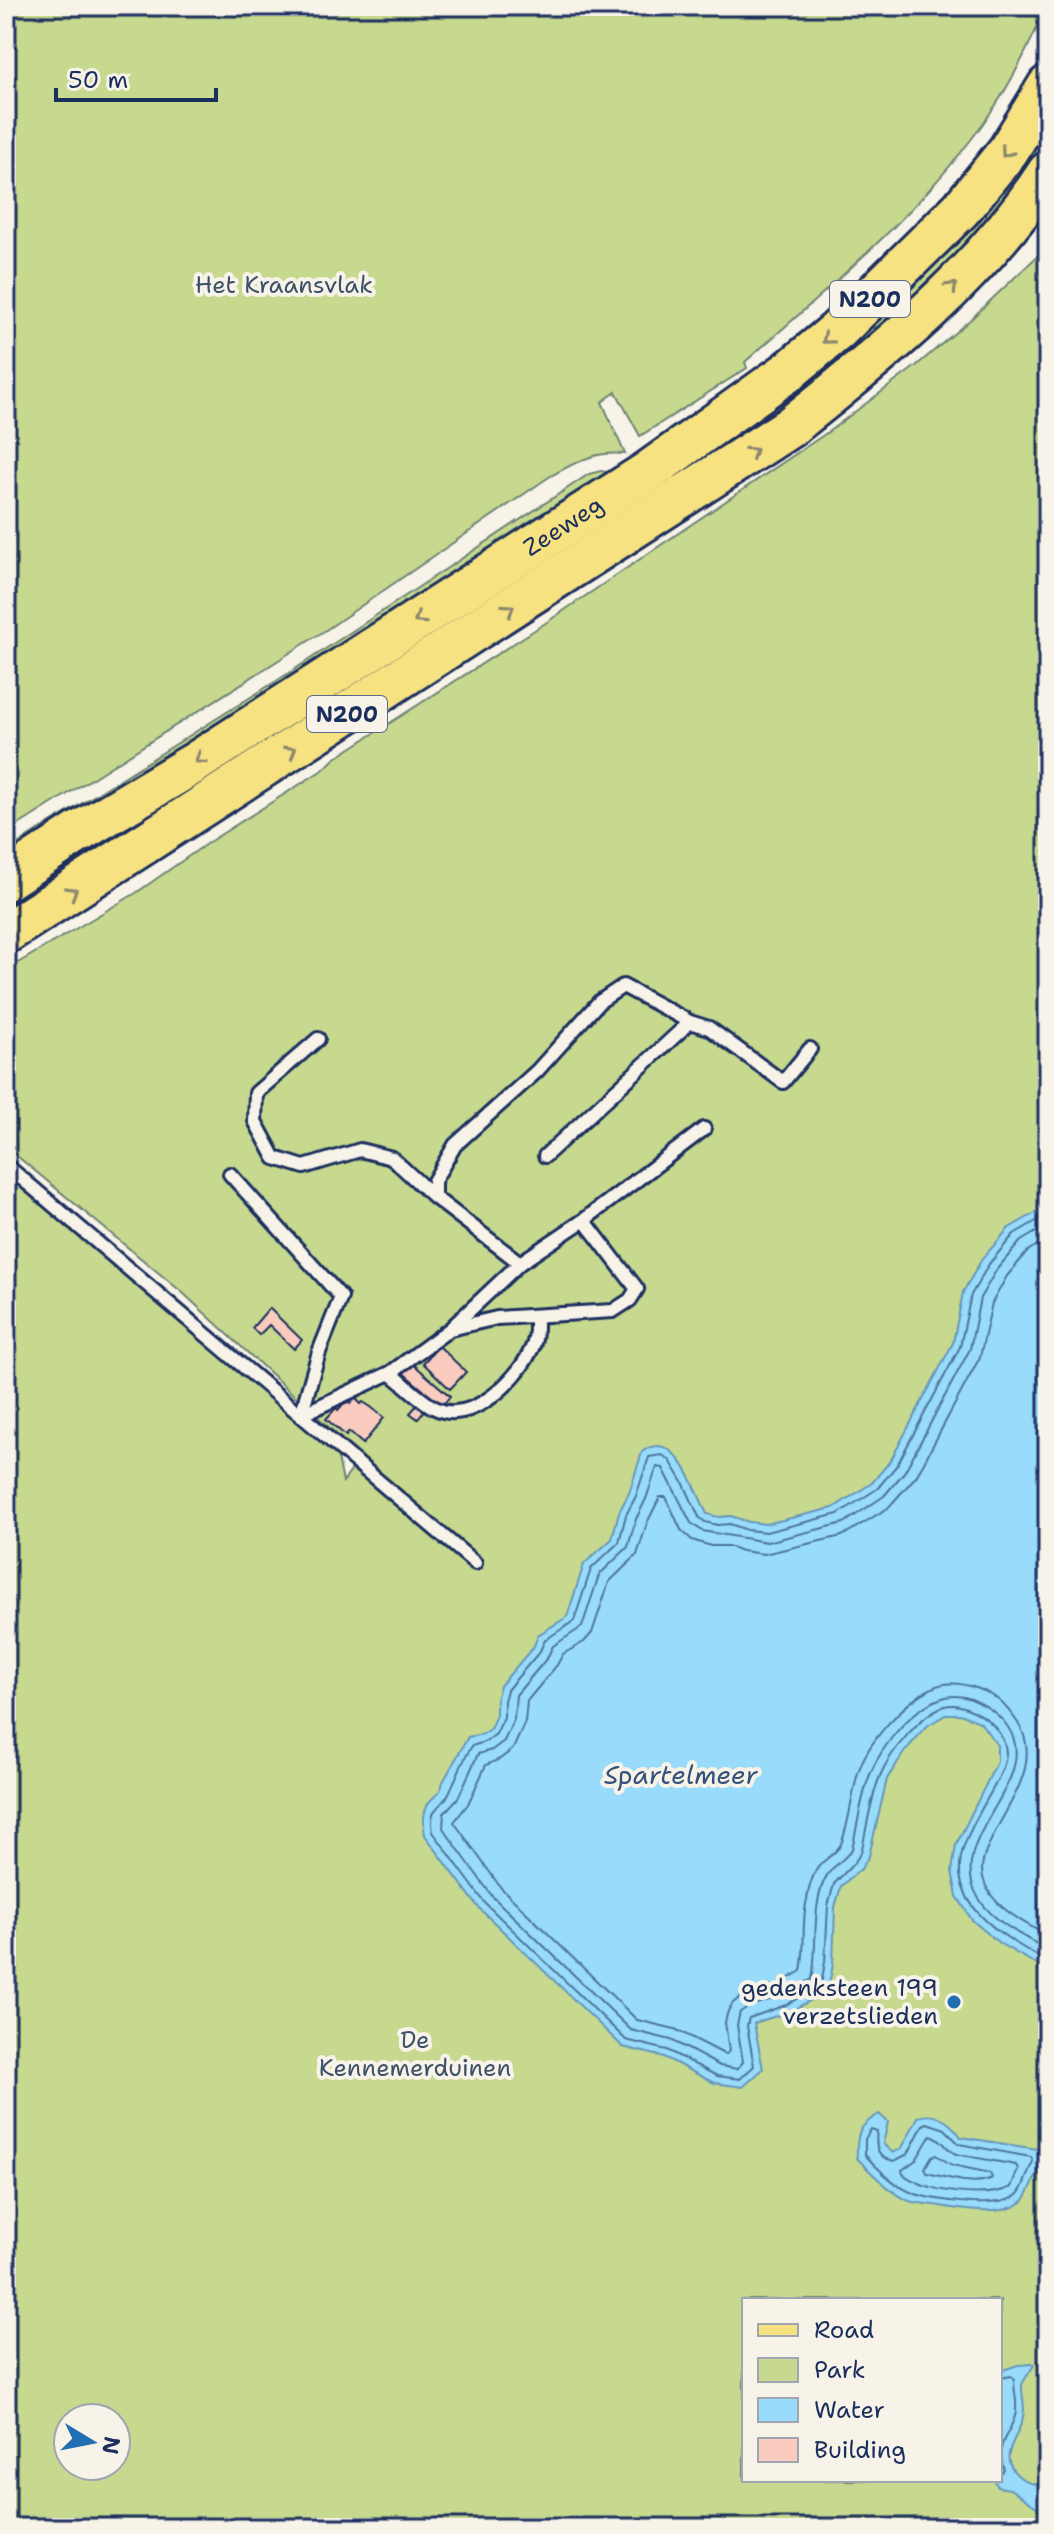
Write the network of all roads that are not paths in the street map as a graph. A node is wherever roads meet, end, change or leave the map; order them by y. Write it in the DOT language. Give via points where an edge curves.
graph roads {
  1 [pos="1048,86"];
  2 [pos="1048,172"];
  3 [pos="6,880"];
  4 [pos="6,933"];
  5 [pos="690,1022"];
  6 [pos="318,1039"];
  7 [pos="810,1049"];
  8 [pos="704,1129"];
  9 [pos="545,1156"];
  10 [pos="6,1165"];
  11 [pos="230,1174"];
  12 [pos="434,1197"];
  13 [pos="584,1220"];
  14 [pos="520,1263"];
  15 [pos="536,1316"];
  16 [pos="450,1329"];
  17 [pos="390,1373"];
  18 [pos="301,1415"];
  19 [pos="475,1563"];
  1 -- 3 [label="main road, Zeeweg / N200, one-way" via="1008,151 961,209 789,371 649,471"];
  4 -- 2 [label="main road, Zeeweg / N200, one-way" via="790,427 950,290"];
  5 -- 7 [label="lane" via="709,1028 783,1082"];
  5 -- 9 [label="lane"];
  5 -- 12 [label="lane" via="623,986 599,1002 537,1071 455,1145 434,1181"];
  6 -- 12 [label="lane" via="256,1093 255,1121 275,1158 304,1167 360,1150 392,1158"];
  8 -- 13 [label="lane"];
  10 -- 18 [label="lane"];
  11 -- 18 [label="lane" via="341,1297"];
  12 -- 14 [label="lane"];
  13 -- 14 [label="lane"];
  13 -- 15 [label="lane" via="637,1289 613,1311"];
  14 -- 16 [label="lane"];
  15 -- 16 [label="lane"];
  15 -- 17 [label="lane" via="531,1352 519,1370 468,1411 436,1408"];
  16 -- 17 [label="lane"];
  17 -- 18 [label="lane"];
  18 -- 19 [label="lane"];
}
